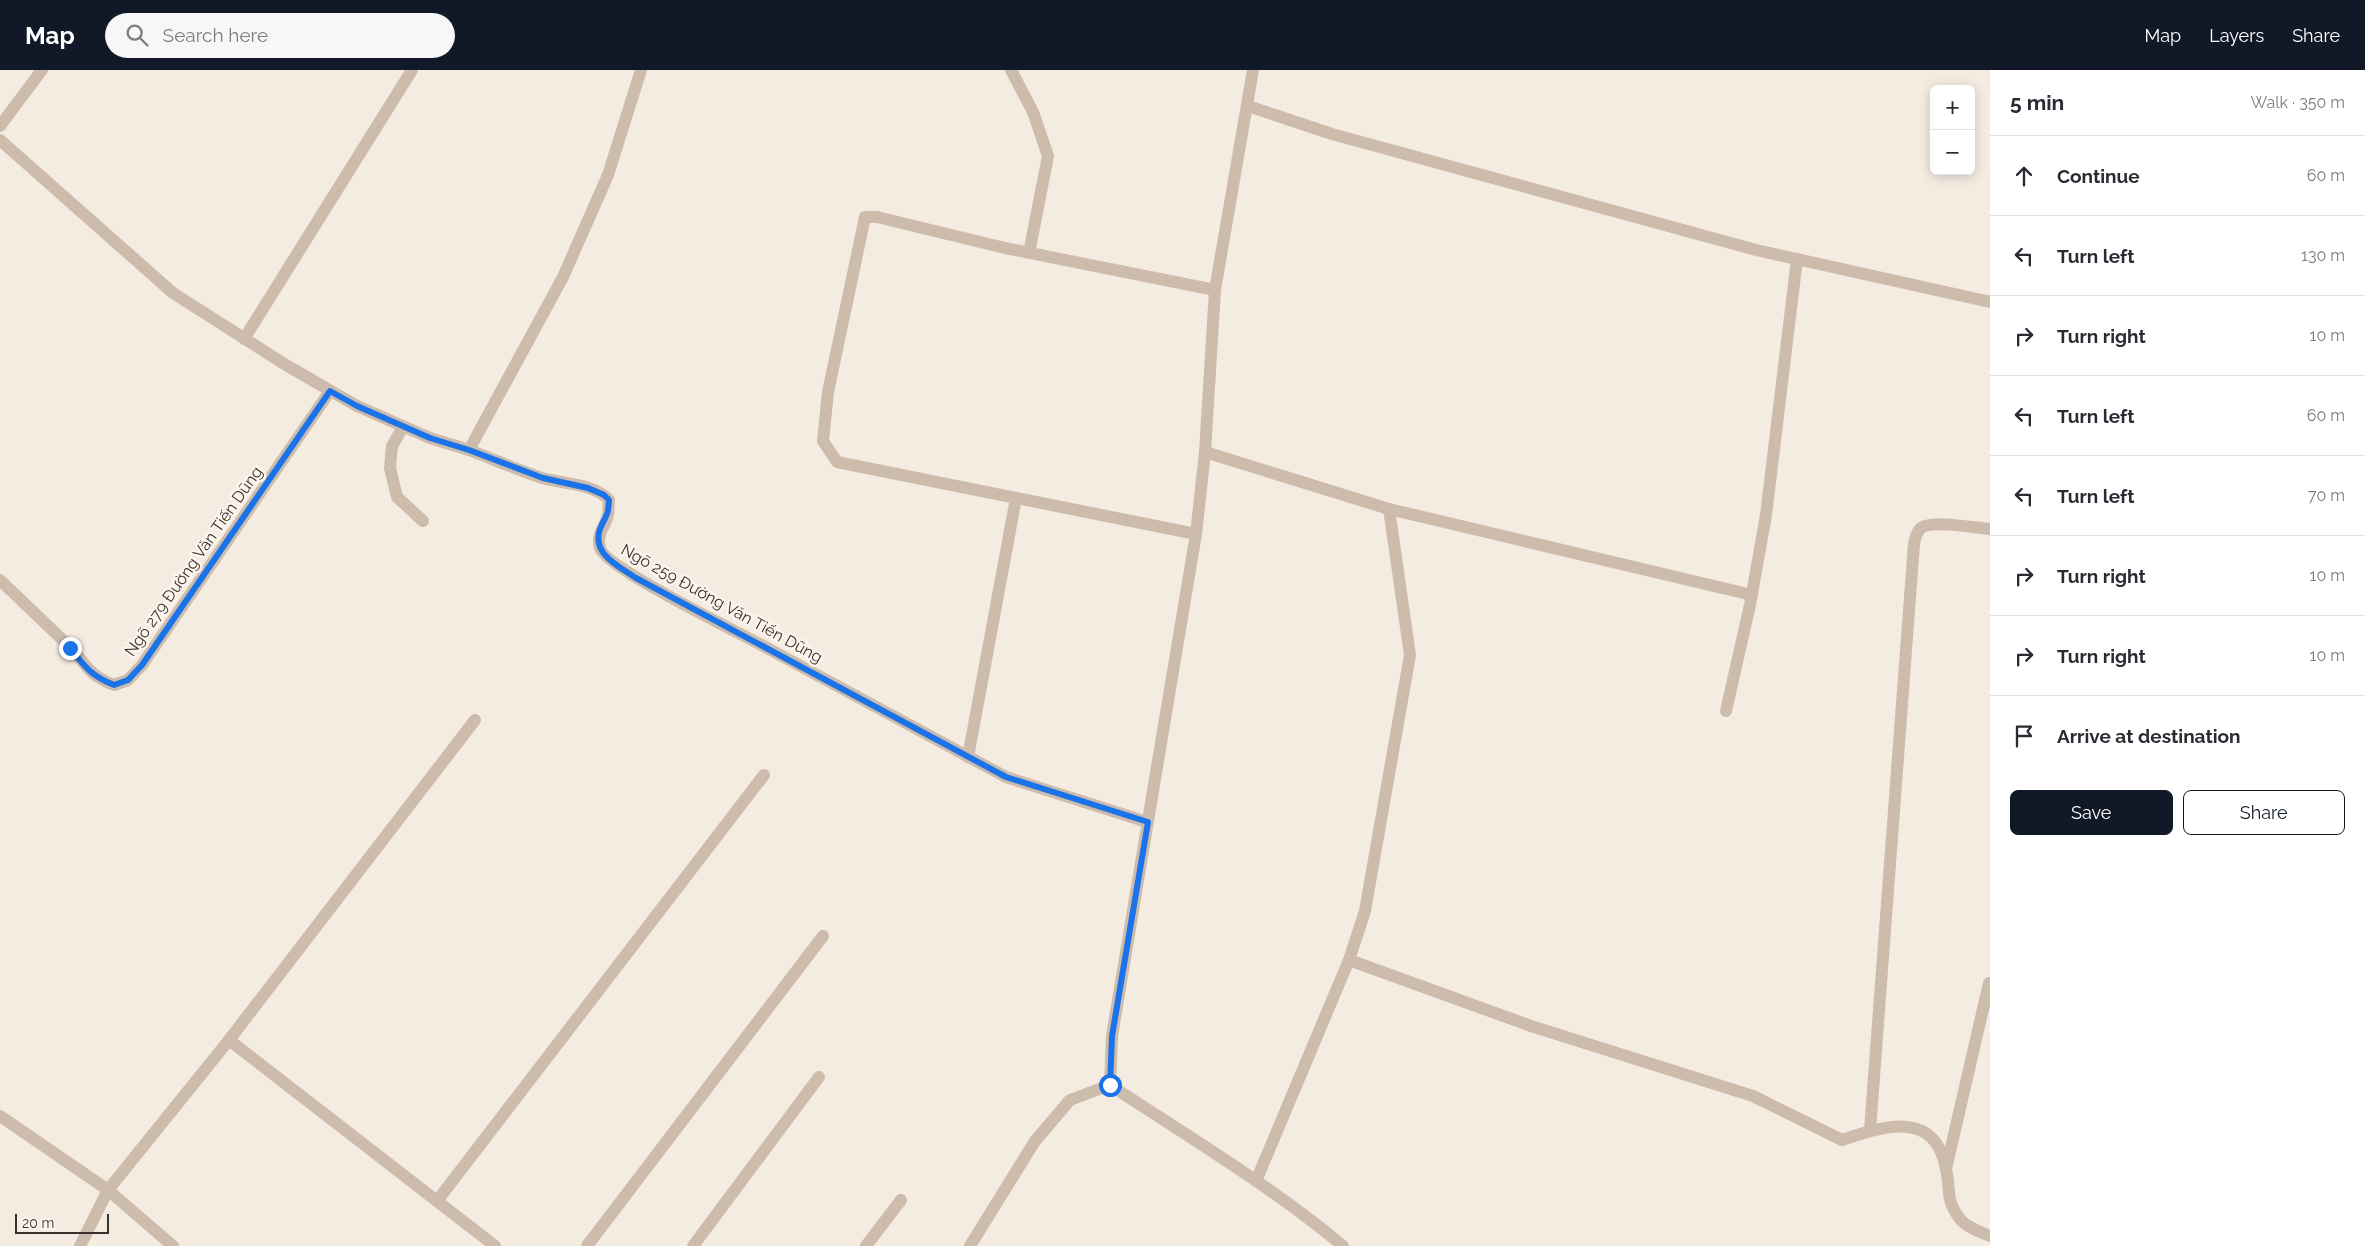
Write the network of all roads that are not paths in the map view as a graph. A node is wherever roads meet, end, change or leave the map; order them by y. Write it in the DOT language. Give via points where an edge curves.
graph roads {
  1 [pos="42,70"];
  2 [pos="412,70"];
  3 [pos="641,70"];
  4 [pos="1011,70"];
  5 [pos="1253,70"];
  6 [pos="1248,106"];
  7 [pos="0,126"];
  8 [pos="0,140"];
  9 [pos="1029,253"];
  10 [pos="1798,259"];
  11 [pos="1215,290"];
  12 [pos="1990,302"];
  13 [pos="244,339"];
  14 [pos="330,391"];
  15 [pos="403,426"];
  16 [pos="469,450"];
  17 [pos="1205,452"];
  18 [pos="1016,498"];
  19 [pos="1390,508"];
  20 [pos="424,521"];
  21 [pos="1990,529"];
  22 [pos="1196,534"];
  23 [pos="0,580"];
  24 [pos="1752,595"];
  25 [pos="1726,711"];
  26 [pos="475,720"];
  27 [pos="968,757"];
  28 [pos="764,775"];
  29 [pos="1148,822"];
  30 [pos="823,936"];
  31 [pos="1349,960"];
  32 [pos="1989,983"];
  33 [pos="230,1040"];
  34 [pos="819,1077"];
  35 [pos="1110,1085"];
  36 [pos="0,1116"];
  37 [pos="1870,1130"];
  38 [pos="1946,1169"];
  39 [pos="1256,1181"];
  40 [pos="108,1190"];
  41 [pos="901,1200"];
  42 [pos="437,1201"];
  43 [pos="1990,1236"];
  44 [pos="80,1246"];
  45 [pos="173,1246"];
  46 [pos="495,1246"];
  47 [pos="587,1246"];
  48 [pos="694,1246"];
  49 [pos="866,1246"];
  50 [pos="970,1246"];
  51 [pos="1343,1246"];
  1 -- 7 [label="street"];
  2 -- 13 [label="street"];
  3 -- 16 [label="street" via="608,175 563,277"];
  4 -- 9 [label="street" via="1033,112 1048,156"];
  5 -- 6 [label="street"];
  6 -- 10 [label="street" via="1350,139"];
  6 -- 11 [label="street"];
  8 -- 13 [label="street, Ngõ 259 Đường Văn Tiến Dũng" via="173,293"];
  9 -- 11 [label="street"];
  9 -- 18 [label="street" via="877,217 865,217 828,392 823,441 837,462"];
  10 -- 12 [label="street"];
  10 -- 24 [label="street" via="1766,515"];
  11 -- 17 [label="street"];
  13 -- 14 [label="street, Ngõ 259 Đường Văn Tiến Dũng"];
  14 -- 15 [label="street, Ngõ 259 Đường Văn Tiến Dũng"];
  14 -- 23 [label="street, Ngõ 279 Đường Văn Tiến Dũng" via="142,665 128,680 114,685 98,679"];
  15 -- 16 [label="street, Ngõ 259 Đường Văn Tiến Dũng"];
  15 -- 20 [label="street" via="392,446 390,468 397,496"];
  16 -- 27 [label="street, Ngõ 259 Đường Văn Tiến Dũng" via="543,478 604,495 609,500 608,515 599,530 600,549 610,561"];
  17 -- 19 [label="street"];
  17 -- 22 [label="street"];
  18 -- 22 [label="street"];
  18 -- 27 [label="street"];
  19 -- 24 [label="street"];
  19 -- 31 [label="street" via="1410,655 1365,911"];
  21 -- 37 [label="street" via="1935,524 1919,529 1914,544"];
  22 -- 29 [label="street"];
  24 -- 25 [label="street"];
  26 -- 33 [label="street"];
  27 -- 29 [label="street, Ngõ 259 Đường Văn Tiến Dũng" via="1006,777"];
  28 -- 42 [label="street"];
  29 -- 35 [label="street" via="1112,1036"];
  30 -- 47 [label="street"];
  31 -- 37 [label="street" via="1530,1026 1753,1096 1842,1140"];
  31 -- 39 [label="street"];
  32 -- 38 [label="street"];
  33 -- 40 [label="street"];
  33 -- 42 [label="street"];
  34 -- 48 [label="street"];
  35 -- 39 [label="street"];
  35 -- 50 [label="street" via="1070,1100 1035,1140"];
  36 -- 40 [label="street"];
  37 -- 38 [label="street" via="1906,1125 1920,1129 1938,1145"];
  38 -- 43 [label="street" via="1948,1198 1961,1222"];
  39 -- 51 [label="street"];
  40 -- 44 [label="street"];
  40 -- 45 [label="street"];
  41 -- 49 [label="street"];
  42 -- 46 [label="street"];
}
